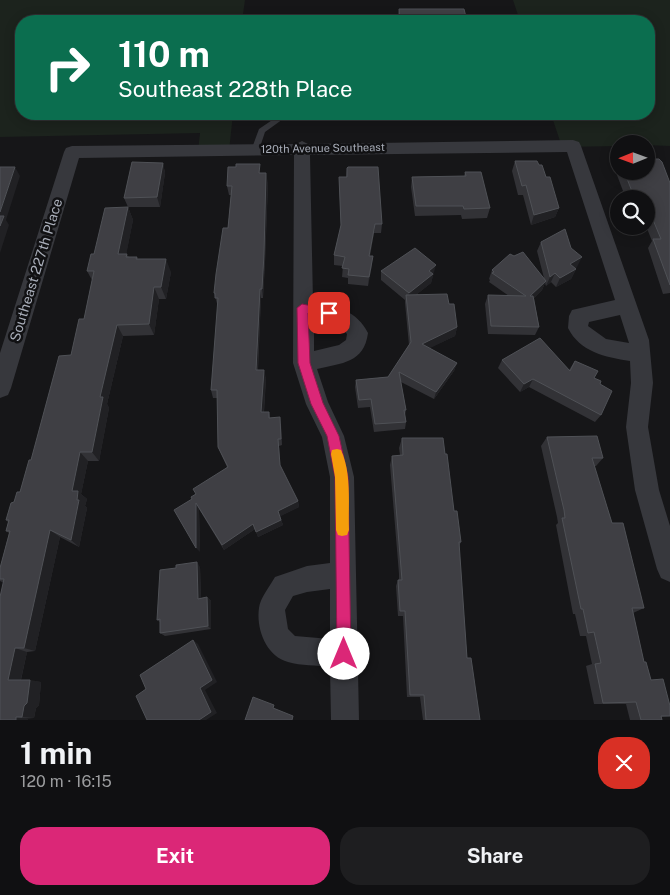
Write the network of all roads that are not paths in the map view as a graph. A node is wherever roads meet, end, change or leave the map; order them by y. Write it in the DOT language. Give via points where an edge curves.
graph roads {
  1 [pos="278,120"];
  2 [pos="573,146"];
  3 [pos="302,147"];
  4 [pos="256,148"];
  5 [pos="72,152"];
  6 [pos="627,306"];
  7 [pos="302,308"];
  8 [pos="640,354"];
  9 [pos="304,363"];
  10 [pos="0,388"];
  11 [pos="670,566"];
  12 [pos="343,575"];
  13 [pos="344,654"];
  14 [pos="345,720"];
  1 -- 4 [label="lane" via="262,131"];
  2 -- 3 [label="street, 120th Avenue Southeast"];
  2 -- 6 [label="street"];
  3 -- 4 [label="street, 120th Avenue Southeast"];
  3 -- 7 [label="street"];
  4 -- 5 [label="street, 120th Avenue Southeast"];
  5 -- 10 [label="street, Southeast 227th Place"];
  6 -- 8 [label="street" via="639,340"];
  6 -- 8 [label="street" via="579,316 578,328 588,340 606,348"];
  7 -- 9 [label="street"];
  7 -- 9 [label="street" via="342,316 352,322 358,333 356,345 345,352"];
  8 -- 11 [label="street" via="642,383 637,426 647,490"];
  9 -- 12 [label="street" via="317,404 333,436 342,477"];
  12 -- 13 [label="street"];
  12 -- 13 [label="street" via="284,586 272,608 275,636 289,649"];
  13 -- 14 [label="street"];
}
